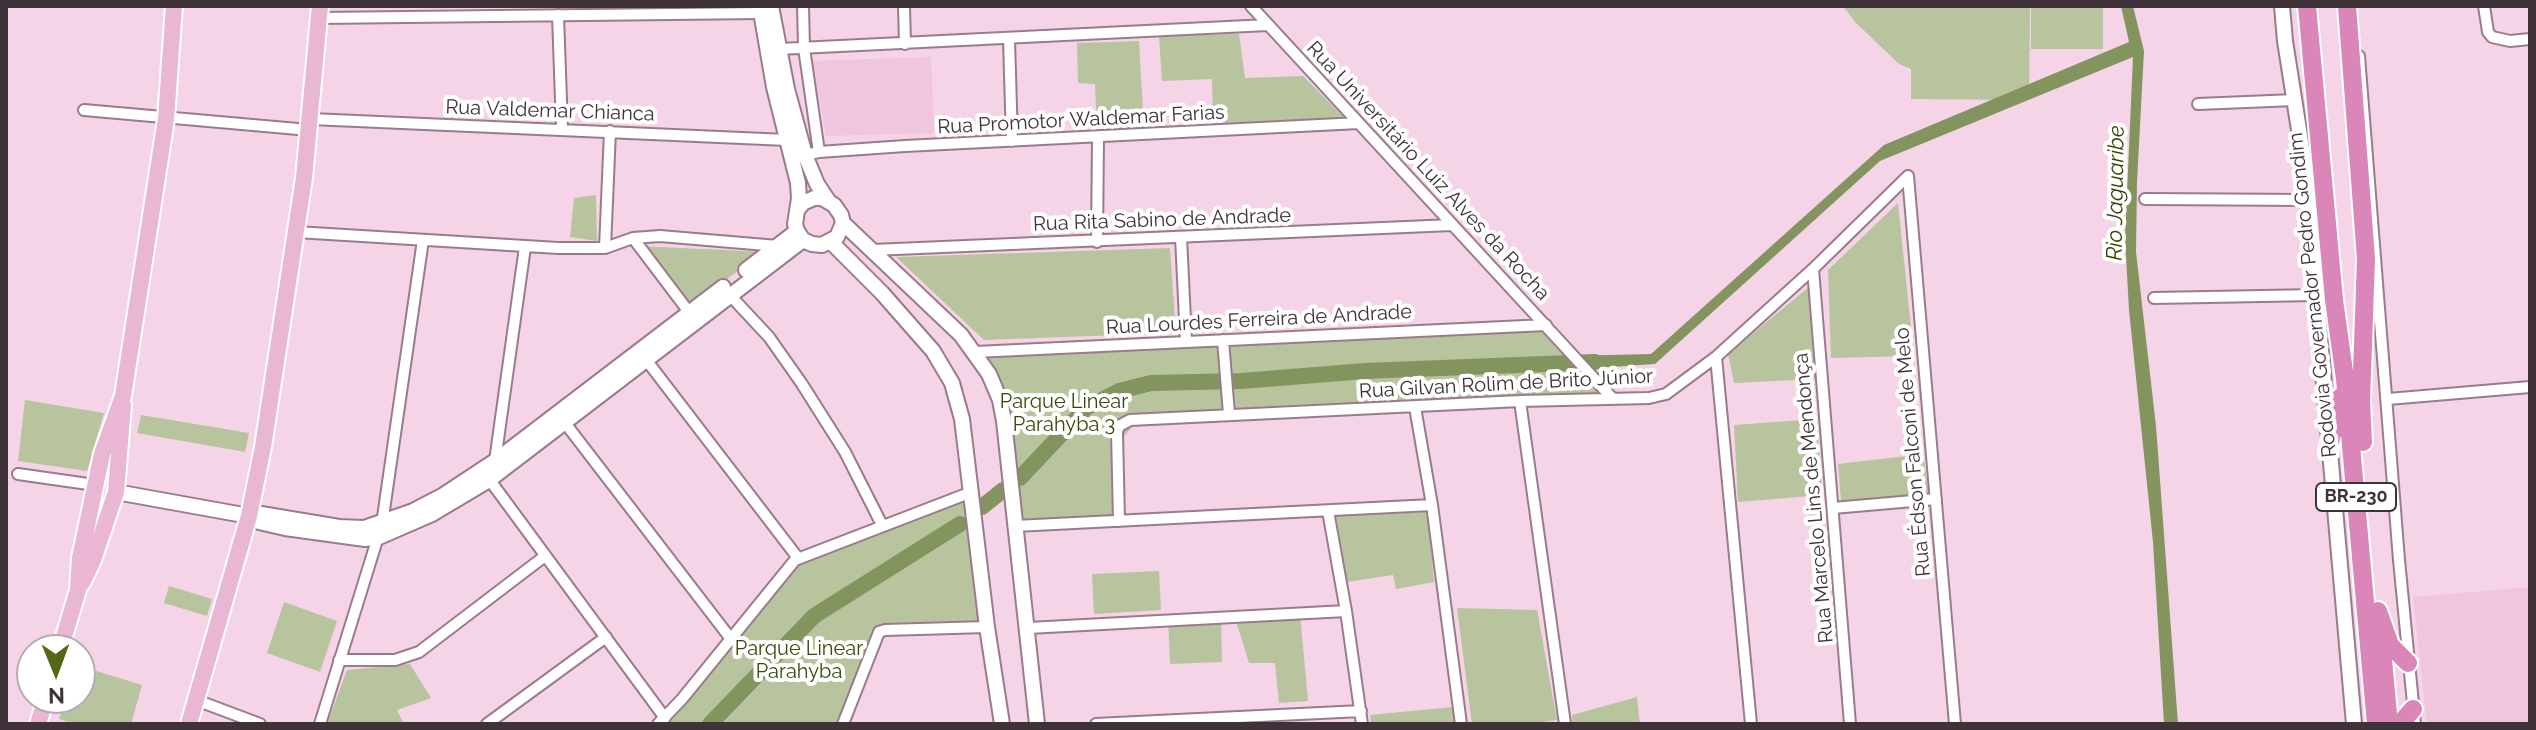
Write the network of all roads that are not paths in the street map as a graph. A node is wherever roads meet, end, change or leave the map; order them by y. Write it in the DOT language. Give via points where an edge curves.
graph roads {
  1 [pos="174,6"];
  2 [pos="803,6"];
  3 [pos="904,6"];
  4 [pos="1251,6"];
  5 [pos="2282,6"];
  6 [pos="2307,6"];
  7 [pos="2347,6"];
  8 [pos="2354,6"];
  9 [pos="2484,6"];
  10 [pos="764,8"];
  11 [pos="319,12"];
  12 [pos="558,15"];
  13 [pos="1268,25"];
  14 [pos="2530,39"];
  15 [pos="1009,40"];
  16 [pos="905,44"];
  17 [pos="804,48"];
  18 [pos="779,49"];
  19 [pos="2295,100"];
  20 [pos="2198,104"];
  21 [pos="84,110"];
  22 [pos="166,119"];
  23 [pos="1359,123"];
  24 [pos="310,124"];
  25 [pos="562,129"];
  26 [pos="610,131"];
  27 [pos="1098,138"];
  28 [pos="787,140"];
  29 [pos="1012,141"];
  30 [pos="812,154"];
  31 [pos="1908,176"];
  32 [pos="2145,199"];
  33 [pos="2308,200"];
  34 [pos="829,202"];
  35 [pos="798,209"];
  36 [pos="843,223"];
  37 [pos="1452,225"];
  38 [pos="2364,226"];
  39 [pos="2327,227"];
  40 [pos="296,232"];
  41 [pos="800,235"];
  42 [pos="1181,237"];
  43 [pos="633,238"];
  44 [pos="423,240"];
  45 [pos="831,242"];
  46 [pos="1097,242"];
  47 [pos="778,246"];
  48 [pos="525,247"];
  49 [pos="605,248"];
  50 [pos="873,250"];
  51 [pos="1813,269"];
  52 [pos="726,291"];
  53 [pos="2316,295"];
  54 [pos="2154,298"];
  55 [pos="692,316"];
  56 [pos="1546,325"];
  57 [pos="1223,340"];
  58 [pos="1186,341"];
  59 [pos="975,352"];
  60 [pos="642,355"];
  61 [pos="1716,357"];
  62 [pos="2345,379"];
  63 [pos="2530,387"];
  64 [pos="123,396"];
  65 [pos="1613,399"];
  66 [pos="2388,399"];
  67 [pos="1520,401"];
  68 [pos="1415,407"];
  69 [pos="1229,414"];
  70 [pos="560,417"];
  71 [pos="2328,451"];
  72 [pos="489,470"];
  73 [pos="18,474"];
  74 [pos="95,485"];
  75 [pos="116,492"];
  76 [pos="969,493"];
  77 [pos="1936,499"];
  78 [pos="1432,505"];
  79 [pos="1833,508"];
  80 [pos="1328,511"];
  81 [pos="249,516"];
  82 [pos="1119,521"];
  83 [pos="882,525"];
  84 [pos="1015,526"];
  85 [pos="381,531"];
  86 [pos="545,556"];
  87 [pos="798,558"];
  88 [pos="78,590"];
  89 [pos="1346,611"];
  90 [pos="2378,611"];
  91 [pos="987,627"];
  92 [pos="1028,628"];
  93 [pos="65,634"];
  94 [pos="606,637"];
  95 [pos="731,639"];
  96 [pos="339,660"];
  97 [pos="2408,663"];
  98 [pos="196,700"];
  99 [pos="1361,711"];
  100 [pos="2414,716"];
  101 [pos="661,721"];
  102 [pos="189,724"];
  103 [pos="260,724"];
  104 [pos="320,724"];
  105 [pos="487,724"];
  106 [pos="843,724"];
  107 [pos="1002,724"];
  108 [pos="1037,724"];
  109 [pos="1096,724"];
  110 [pos="1362,724"];
  111 [pos="1461,724"];
  112 [pos="1565,724"];
  113 [pos="1751,724"];
  114 [pos="1850,724"];
  115 [pos="1955,724"];
  116 [pos="2354,724"];
  117 [pos="2376,724"];
  118 [pos="2389,724"];
  119 [pos="2400,724"];
  1 -- 22 [label="main road"];
  2 -- 17 [label="street"];
  3 -- 16 [label="street"];
  4 -- 13 [label="street, Rua Universitário Luiz Alves da Rocha"];
  5 -- 19 [label="main road"];
  6 -- 39 [label="highway, Rodovia Governador Pedro Gondim / BR-230"];
  7 -- 38 [label="highway, Rodovia Governador Pedro Gondim / BR-230"];
  8 -- 66 [label="street"];
  9 -- 14 [label="street" via="2488,32 2500,40"];
  10 -- 12 [label="street"];
  10 -- 18 [label="main road"];
  10 -- 28 [label="main road" via="769,67"];
  11 -- 12 [label="street"];
  11 -- 24 [label="main road"];
  12 -- 25 [label="street"];
  13 -- 15 [label="street"];
  13 -- 23 [label="street, Rua Universitário Luiz Alves da Rocha"];
  15 -- 16 [label="street"];
  15 -- 29 [label="street"];
  16 -- 17 [label="street"];
  17 -- 18 [label="street"];
  17 -- 30 [label="street"];
  18 -- 30 [label="main road"];
  19 -- 20 [label="street"];
  19 -- 33 [label="main road"];
  21 -- 22 [label="street, Rua Valdemar Chianca"];
  22 -- 24 [label="street, Rua Valdemar Chianca"];
  22 -- 64 [label="main road"];
  23 -- 27 [label="street, Rua Promotor Waldemar Farias"];
  23 -- 37 [label="street, Rua Universitário Luiz Alves da Rocha"];
  24 -- 25 [label="street, Rua Valdemar Chianca"];
  24 -- 40 [label="main road"];
  25 -- 26 [label="street, Rua Valdemar Chianca"];
  26 -- 28 [label="street, Rua Valdemar Chianca"];
  26 -- 49 [label="street"];
  27 -- 29 [label="street, Rua Promotor Waldemar Farias"];
  27 -- 46 [label="street"];
  28 -- 35 [label="main road" via="798,183"];
  29 -- 30 [label="street, Rua Promotor Waldemar Farias"];
  30 -- 34 [label="main road" via="817,184"];
  31 -- 51 [label="street, Rua Gilvan Rolim de Brito Júnior"];
  31 -- 77 [label="street, Rua Édson Falconi de Melo"];
  32 -- 33 [label="street"];
  33 -- 53 [label="main road"];
  34 -- 35 [label="main road" via="810,199"];
  34 -- 36 [label="main road"];
  35 -- 41 [label="main road"];
  36 -- 45 [label="main road"];
  36 -- 50 [label="main road"];
  37 -- 42 [label="street, Rua Rita Sabino de Andrade"];
  37 -- 56 [label="street, Rua Universitário Luiz Alves da Rocha"];
  38 -- 39 [label="highway" via="2346,243"];
  38 -- 90 [label="highway, Rodovia Governador Pedro Gondim / BR-230" via="2362,423"];
  39 -- 62 [label="highway, Rodovia Governador Pedro Gondim / BR-230"];
  40 -- 44 [label="street"];
  40 -- 81 [label="main road"];
  41 -- 45 [label="main road" via="812,244"];
  41 -- 47 [label="main road"];
  41 -- 52 [label="main road"];
  42 -- 46 [label="street, Rua Rita Sabino de Andrade"];
  42 -- 58 [label="street"];
  43 -- 47 [label="street"];
  43 -- 49 [label="street"];
  43 -- 55 [label="street"];
  44 -- 48 [label="street"];
  44 -- 85 [label="street"];
  45 -- 76 [label="main road" via="945,369 960,410"];
  46 -- 50 [label="street, Rua Rita Sabino de Andrade"];
  47 -- 52 [label="main road"];
  48 -- 49 [label="street"];
  48 -- 72 [label="street"];
  50 -- 59 [label="main road"];
  51 -- 61 [label="street, Rua Gilvan Rolim de Brito Júnior"];
  51 -- 79 [label="street, Rua Marcelo Lins de Mendonça"];
  52 -- 55 [label="main road"];
  52 -- 83 [label="street" via="769,337 802,384"];
  53 -- 54 [label="street"];
  53 -- 71 [label="main road"];
  55 -- 60 [label="main road"];
  56 -- 57 [label="street, Rua Lourdes Ferreira de Andrade"];
  56 -- 65 [label="street, Rua Universitário Luiz Alves da Rocha"];
  57 -- 58 [label="street, Rua Lourdes Ferreira de Andrade"];
  57 -- 69 [label="street"];
  58 -- 59 [label="street, Rua Lourdes Ferreira de Andrade"];
  59 -- 84 [label="main road" via="1002,407"];
  60 -- 70 [label="main road"];
  60 -- 87 [label="street"];
  61 -- 65 [label="street, Rua Gilvan Rolim de Brito Júnior" via="1666,394"];
  61 -- 113 [label="street"];
  62 -- 71 [label="highway"];
  62 -- 117 [label="highway, Rodovia Governador Pedro Gondim / BR-230"];
  63 -- 66 [label="street"];
  64 -- 74 [label="main road"];
  64 -- 75 [label="main road"];
  65 -- 67 [label="street, Rua Gilvan Rolim de Brito Júnior"];
  66 -- 97 [label="street"];
  67 -- 68 [label="street, Rua Gilvan Rolim de Brito Júnior"];
  67 -- 112 [label="street"];
  68 -- 69 [label="street, Rua Gilvan Rolim de Brito Júnior"];
  68 -- 78 [label="street"];
  69 -- 82 [label="street, Rua Gilvan Rolim de Brito Júnior" via="1130,420 1119,426"];
  70 -- 72 [label="main road"];
  70 -- 95 [label="street"];
  71 -- 116 [label="main road"];
  72 -- 85 [label="main road"];
  72 -- 86 [label="street"];
  73 -- 74 [label="street"];
  74 -- 88 [label="main road"];
  75 -- 81 [label="main road"];
  75 -- 88 [label="main road"];
  76 -- 83 [label="street"];
  76 -- 91 [label="main road"];
  77 -- 79 [label="street"];
  77 -- 115 [label="street, Rua Édson Falconi de Melo"];
  78 -- 80 [label="street"];
  78 -- 111 [label="street"];
  79 -- 114 [label="street, Rua Marcelo Lins de Mendonça"];
  80 -- 82 [label="street"];
  80 -- 89 [label="street"];
  81 -- 85 [label="main road"];
  81 -- 98 [label="main road"];
  82 -- 84 [label="street"];
  83 -- 87 [label="street"];
  84 -- 92 [label="main road"];
  85 -- 96 [label="street"];
  86 -- 94 [label="street"];
  86 -- 96 [label="street" via="419,652 395,660"];
  87 -- 95 [label="street"];
  88 -- 93 [label="main road"];
  89 -- 92 [label="street"];
  89 -- 99 [label="street"];
  90 -- 97 [label="highway" via="2390,645"];
  90 -- 118 [label="highway, Rodovia Governador Pedro Gondim / BR-230"];
  91 -- 106 [label="street" via="885,630 876,638"];
  91 -- 107 [label="main road"];
  92 -- 108 [label="main road"];
  94 -- 101 [label="street"];
  94 -- 105 [label="street"];
  95 -- 101 [label="street"];
  96 -- 104 [label="street"];
  97 -- 100 [label="street"];
  98 -- 102 [label="main road"];
  98 -- 103 [label="street"];
  99 -- 109 [label="street"];
  99 -- 110 [label="street"];
  100 -- 119 [label="highway"];
}
